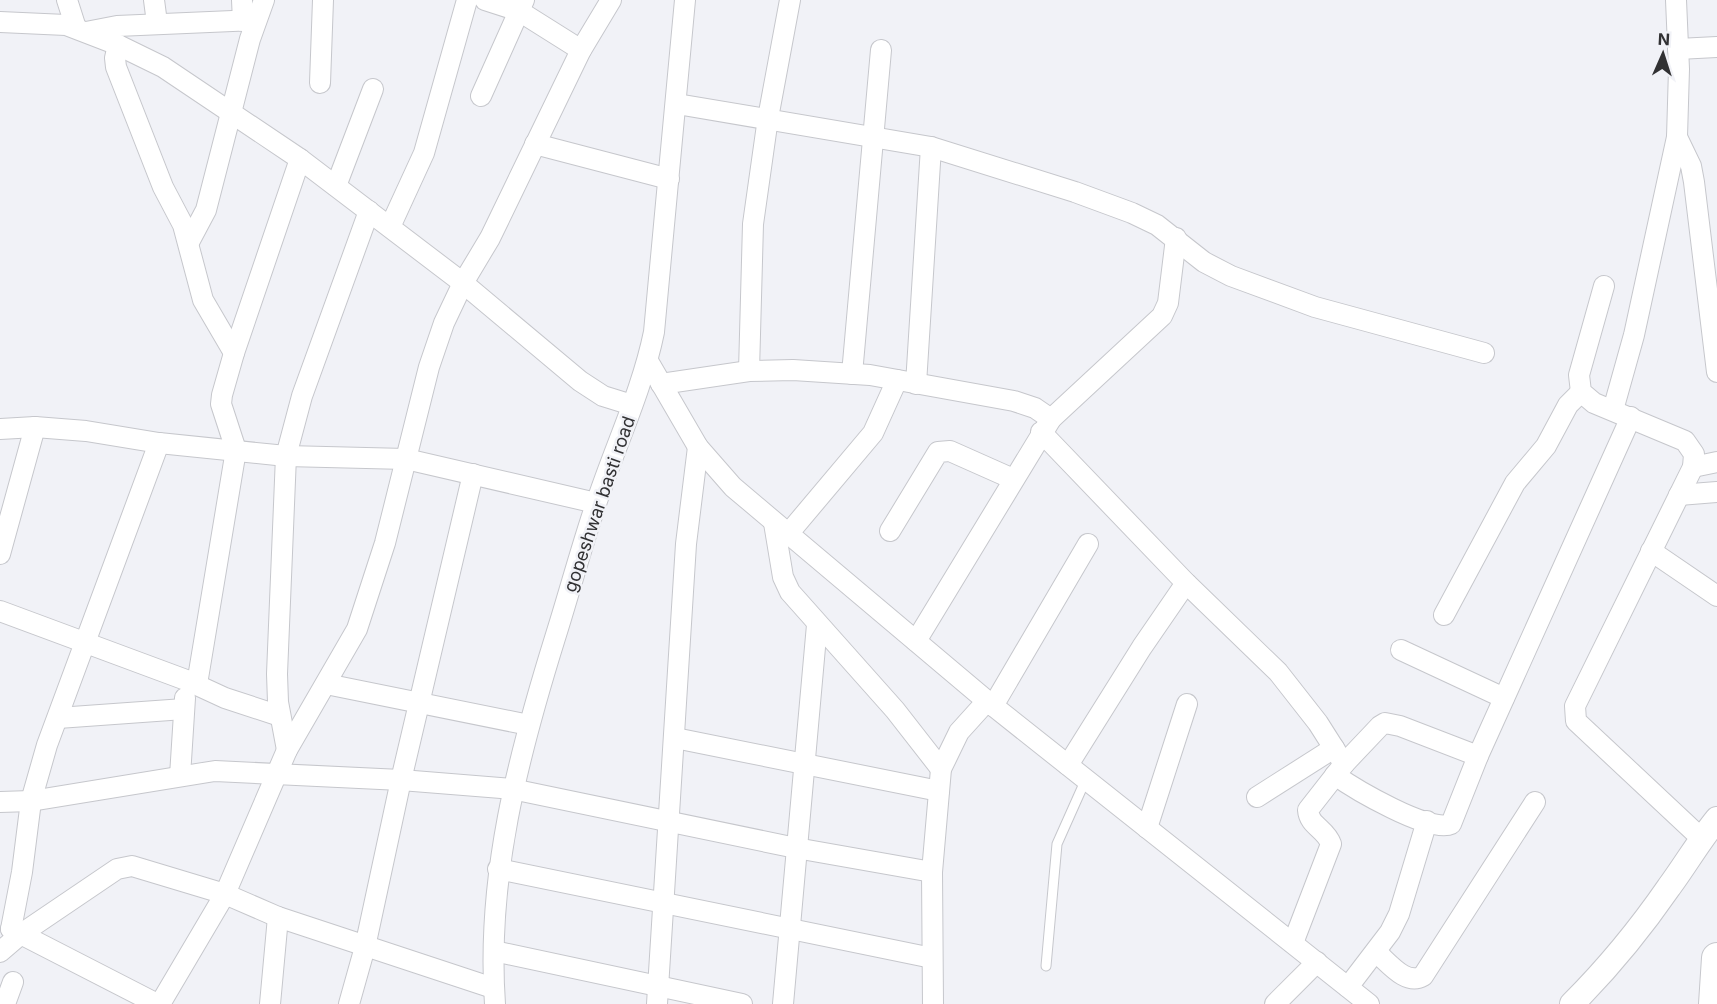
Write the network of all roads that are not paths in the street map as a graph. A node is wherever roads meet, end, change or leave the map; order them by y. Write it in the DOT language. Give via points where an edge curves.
graph roads {
  1 [pos="67,0"];
  2 [pos="154,0"];
  3 [pos="242,0"];
  4 [pos="264,0"];
  5 [pos="323,0"];
  6 [pos="467,0"];
  7 [pos="485,0"];
  8 [pos="611,0"];
  9 [pos="686,0"];
  10 [pos="790,0"];
  11 [pos="1676,0"];
  12 [pos="521,5"];
  13 [pos="249,20"];
  14 [pos="0,22"];
  15 [pos="157,24"];
  16 [pos="81,30"];
  17 [pos="118,45"];
  18 [pos="1717,47"];
  19 [pos="1678,49"];
  20 [pos="581,50"];
  21 [pos="881,50"];
  22 [pos="320,83"];
  23 [pos="373,89"];
  24 [pos="481,96"];
  25 [pos="677,104"];
  26 [pos="232,112"];
  27 [pos="768,118"];
  28 [pos="873,136"];
  29 [pos="1677,137"];
  30 [pos="535,144"];
  31 [pos="931,147"];
  32 [pos="300,159"];
  33 [pos="669,179"];
  34 [pos="336,186"];
  35 [pos="369,211"];
  36 [pos="390,227"];
  37 [pos="1176,238"];
  38 [pos="189,242"];
  39 [pos="464,283"];
  40 [pos="1604,286"];
  41 [pos="234,353"];
  42 [pos="1484,353"];
  43 [pos="648,361"];
  44 [pos="749,371"];
  45 [pos="1717,372"];
  46 [pos="852,374"];
  47 [pos="897,380"];
  48 [pos="662,384"];
  49 [pos="916,384"];
  50 [pos="1581,392"];
  51 [pos="632,405"];
  52 [pos="1622,413"];
  53 [pos="1046,425"];
  54 [pos="35,427"];
  55 [pos="0,429"];
  56 [pos="159,443"];
  57 [pos="698,447"];
  58 [pos="236,450"];
  59 [pos="286,456"];
  60 [pos="406,459"];
  61 [pos="1717,462"];
  62 [pos="1693,467"];
  63 [pos="473,474"];
  64 [pos="10,476"];
  65 [pos="1013,479"];
  66 [pos="1717,492"];
  67 [pos="1679,495"];
  68 [pos="596,503"];
  69 [pos="781,529"];
  70 [pos="890,531"];
  71 [pos="1088,544"];
  72 [pos="1651,551"];
  73 [pos="0,554"];
  74 [pos="1186,583"];
  75 [pos="1717,596"];
  76 [pos="0,610"];
  77 [pos="1444,615"];
  78 [pos="817,625"];
  79 [pos="916,641"];
  80 [pos="85,644"];
  81 [pos="1401,650"];
  82 [pos="191,682"];
  83 [pos="326,684"];
  84 [pos="1504,698"];
  85 [pos="420,704"];
  86 [pos="990,704"];
  87 [pos="1187,704"];
  88 [pos="184,709"];
  89 [pos="280,716"];
  90 [pos="58,718"];
  91 [pos="529,725"];
  92 [pos="675,738"];
  93 [pos="287,750"];
  94 [pos="1478,756"];
  95 [pos="1338,762"];
  96 [pos="804,763"];
  97 [pos="1068,765"];
  98 [pos="941,769"];
  99 [pos="278,773"];
  100 [pos="180,776"];
  101 [pos="1086,778"];
  102 [pos="401,780"];
  103 [pos="512,789"];
  104 [pos="939,791"];
  105 [pos="1257,797"];
  106 [pos="31,801"];
  107 [pos="0,802"];
  108 [pos="1535,802"];
  109 [pos="1717,819"];
  110 [pos="1427,821"];
  111 [pos="670,822"];
  112 [pos="1147,828"];
  113 [pos="1701,838"];
  114 [pos="796,848"];
  115 [pos="498,869"];
  116 [pos="932,872"];
  117 [pos="225,894"];
  118 [pos="663,901"];
  119 [pos="278,917"];
  120 [pos="789,926"];
  121 [pos="10,929"];
  122 [pos="1293,943"];
  123 [pos="365,947"];
  124 [pos="494,951"];
  125 [pos="0,952"];
  126 [pos="1376,952"];
  127 [pos="932,958"];
  128 [pos="1717,958"];
  129 [pos="1317,962"];
  130 [pos="1046,966"];
  131 [pos="13,982"];
  132 [pos="1348,987"];
  133 [pos="658,995"];
  134 [pos="494,996"];
  135 [pos="5,1004"];
  136 [pos="159,1004"];
  137 [pos="270,1004"];
  138 [pos="349,1004"];
  139 [pos="742,1004"];
  140 [pos="783,1004"];
  141 [pos="933,1004"];
  142 [pos="1275,1004"];
  143 [pos="1369,1004"];
  144 [pos="1572,1004"];
  145 [pos="1714,1004"];
  1 -- 16 [label="street"];
  2 -- 15 [label="street"];
  3 -- 13 [label="street"];
  4 -- 13 [label="street"];
  5 -- 22 [label="street"];
  6 -- 36 [label="street" via="424,153"];
  7 -- 12 [label="street"];
  8 -- 20 [label="street"];
  9 -- 25 [label="street, gopeshwar basti road"];
  10 -- 27 [label="street"];
  11 -- 19 [label="street"];
  12 -- 20 [label="street"];
  12 -- 24 [label="street"];
  13 -- 15 [label="street"];
  13 -- 26 [label="street"];
  14 -- 16 [label="street" via="46,23"];
  15 -- 16 [label="street"];
  16 -- 17 [label="street"];
  17 -- 26 [label="street" via="163,67"];
  17 -- 38 [label="street" via="116,67"];
  18 -- 19 [label="street"];
  19 -- 29 [label="street"];
  20 -- 30 [label="street"];
  21 -- 28 [label="street"];
  23 -- 34 [label="street"];
  25 -- 27 [label="street"];
  25 -- 33 [label="street, gopeshwar basti road"];
  26 -- 32 [label="street"];
  26 -- 38 [label="street" via="206,210"];
  27 -- 28 [label="street"];
  27 -- 44 [label="street" via="750,253"];
  28 -- 31 [label="street"];
  28 -- 46 [label="street"];
  29 -- 45 [label="street" via="1694,182"];
  29 -- 52 [label="street" via="1634,335"];
  30 -- 33 [label="street"];
  30 -- 39 [label="street"];
  31 -- 37 [label="street" via="1084,195 1140,217"];
  31 -- 49 [label="street"];
  32 -- 34 [label="street"];
  32 -- 41 [label="street"];
  33 -- 43 [label="street, gopeshwar basti road"];
  34 -- 35 [label="street"];
  35 -- 36 [label="street"];
  35 -- 59 [label="street" via="302,396"];
  36 -- 39 [label="street"];
  37 -- 42 [label="street" via="1204,261 1231,276 1315,307"];
  37 -- 53 [label="street" via="1168,303 1162,316"];
  38 -- 41 [label="street" via="203,300"];
  39 -- 51 [label="street" via="580,381 603,396"];
  39 -- 60 [label="street" via="444,323 429,367"];
  40 -- 50 [label="street" via="1579,375"];
  41 -- 58 [label="street" via="222,404"];
  43 -- 48 [label="street"];
  43 -- 51 [label="street, gopeshwar basti road"];
  44 -- 46 [label="street" via="793,369"];
  44 -- 48 [label="street"];
  46 -- 47 [label="street"];
  47 -- 49 [label="street"];
  47 -- 69 [label="street" via="873,433"];
  48 -- 57 [label="street"];
  49 -- 53 [label="street" via="1025,404"];
  50 -- 52 [label="street"];
  50 -- 77 [label="street" via="1568,405 1546,446 1515,483"];
  51 -- 68 [label="street, gopeshwar basti road"];
  52 -- 62 [label="street" via="1685,441 1694,454"];
  52 -- 84 [label="street"];
  53 -- 65 [label="street"];
  53 -- 74 [label="street"];
  54 -- 55 [label="street"];
  54 -- 56 [label="street"];
  54 -- 64 [label="street"];
  56 -- 58 [label="street"];
  56 -- 80 [label="street"];
  57 -- 69 [label="street" via="726,481"];
  57 -- 92 [label="street" via="686,544"];
  58 -- 59 [label="street"];
  58 -- 82 [label="street"];
  59 -- 60 [label="street"];
  59 -- 89 [label="street" via="277,674"];
  60 -- 63 [label="street"];
  60 -- 83 [label="street" via="371,591 357,629"];
  61 -- 62 [label="street"];
  62 -- 67 [label="street"];
  63 -- 68 [label="street"];
  63 -- 85 [label="street"];
  64 -- 73 [label="street"];
  65 -- 70 [label="street" via="951,451 938,452"];
  65 -- 79 [label="street"];
  66 -- 67 [label="street"];
  67 -- 72 [label="street"];
  68 -- 91 [label="street, gopeshwar basti road"];
  69 -- 78 [label="street" via="783,578"];
  69 -- 79 [label="street"];
  71 -- 86 [label="street"];
  72 -- 75 [label="street"];
  72 -- 113 [label="street" via="1574,714 1576,721"];
  74 -- 95 [label="street" via="1278,672"];
  74 -- 97 [label="street"];
  76 -- 80 [label="street"];
  78 -- 96 [label="street"];
  78 -- 98 [label="street" via="896,710"];
  79 -- 86 [label="street"];
  80 -- 82 [label="street"];
  80 -- 90 [label="street"];
  81 -- 84 [label="street"];
  82 -- 88 [label="street"];
  82 -- 89 [label="street"];
  83 -- 85 [label="street"];
  83 -- 93 [label="street"];
  84 -- 94 [label="street"];
  85 -- 91 [label="street"];
  85 -- 102 [label="street"];
  86 -- 97 [label="street"];
  86 -- 98 [label="street" via="958,732"];
  87 -- 112 [label="street"];
  88 -- 90 [label="street"];
  88 -- 100 [label="street"];
  89 -- 93 [label="street"];
  90 -- 106 [label="street"];
  91 -- 103 [label="street, gopeshwar basti road"];
  92 -- 96 [label="street"];
  92 -- 111 [label="street"];
  93 -- 99 [label="street"];
  94 -- 95 [label="street" via="1385,723"];
  94 -- 110 [label="street" via="1451,824 1441,826"];
  95 -- 105 [label="street"];
  95 -- 110 [label="street" via="1360,793"];
  95 -- 122 [label="street" via="1308,810 1312,823 1329,837 1331,844"];
  96 -- 104 [label="street"];
  96 -- 114 [label="street"];
  97 -- 101 [label="street"];
  98 -- 104 [label="street"];
  99 -- 100 [label="street" via="215,771"];
  99 -- 102 [label="street"];
  99 -- 117 [label="street"];
  100 -- 106 [label="street"];
  101 -- 112 [label="street"];
  101 -- 130 [label="lane" via="1057,844"];
  102 -- 103 [label="street"];
  102 -- 123 [label="street"];
  103 -- 111 [label="street"];
  103 -- 115 [label="street, gopeshwar basti road"];
  104 -- 116 [label="street"];
  106 -- 107 [label="street"];
  106 -- 121 [label="street"];
  108 -- 126 [label="street" via="1423,976 1416,981 1409,979"];
  109 -- 113 [label="street"];
  110 -- 126 [label="street" via="1399,914"];
  111 -- 114 [label="street"];
  111 -- 118 [label="street"];
  112 -- 122 [label="street"];
  113 -- 144 [label="street" via="1622,950"];
  114 -- 116 [label="street"];
  114 -- 120 [label="street"];
  115 -- 118 [label="street"];
  115 -- 124 [label="street, gopeshwar basti road"];
  116 -- 127 [label="street"];
  117 -- 119 [label="street"];
  117 -- 121 [label="street" via="142,867 124,866"];
  117 -- 136 [label="street"];
  118 -- 120 [label="street"];
  118 -- 133 [label="street"];
  119 -- 123 [label="street"];
  119 -- 137 [label="street"];
  120 -- 127 [label="street"];
  120 -- 140 [label="street"];
  121 -- 125 [label="street"];
  121 -- 136 [label="street"];
  122 -- 129 [label="street"];
  123 -- 134 [label="street"];
  123 -- 138 [label="street"];
  124 -- 133 [label="street"];
  124 -- 134 [label="street, gopeshwar basti road"];
  126 -- 132 [label="street"];
  127 -- 141 [label="street"];
  128 -- 145 [label="main road"];
  129 -- 132 [label="street"];
  129 -- 142 [label="street"];
  131 -- 135 [label="street"];
  132 -- 143 [label="street"];
  133 -- 139 [label="street"];
}
